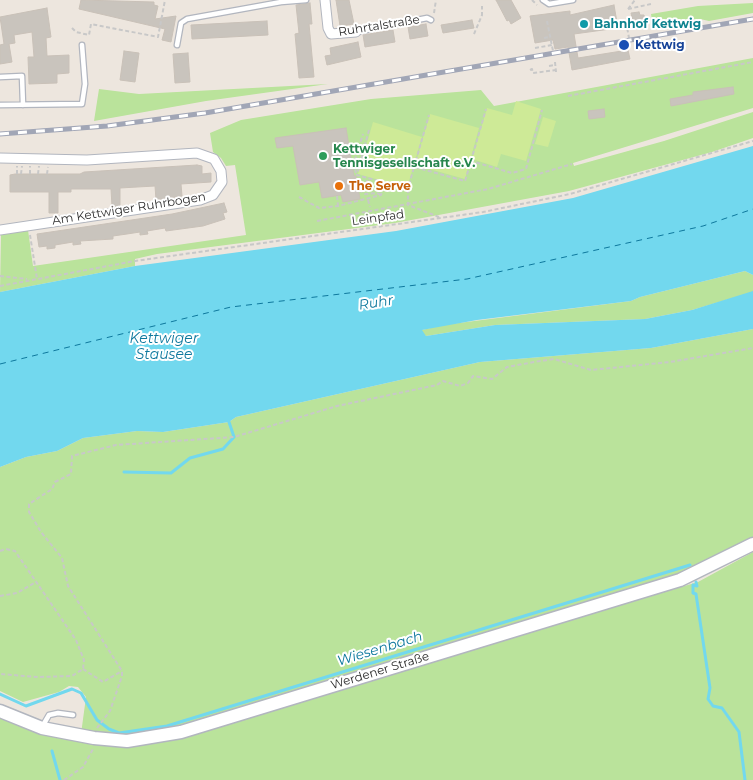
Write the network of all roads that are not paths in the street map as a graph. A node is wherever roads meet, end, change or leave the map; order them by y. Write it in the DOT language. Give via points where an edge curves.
graph roads {
  1 [pos="306,0"];
  2 [pos="326,0"];
  3 [pos="543,0"];
  4 [pos="574,0"];
  5 [pos="431,20"];
  6 [pos="356,32"];
  7 [pos="82,45"];
  8 [pos="177,45"];
  9 [pos="0,77"];
  10 [pos="0,105"];
  11 [pos="23,105"];
  12 [pos="0,158"];
  13 [pos="0,230"];
  14 [pos="753,544"];
  15 [pos="0,711"];
  16 [pos="72,715"];
  17 [pos="42,728"];
  1 -- 8 [label="lane" via="187,19 181,23"];
  2 -- 6 [label="street, Ruhrtalstraße" via="330,34"];
  3 -- 4 [label="lane" via="549,4"];
  5 -- 6 [label="lane, Ruhrtalstraße" via="427,18"];
  7 -- 11 [label="lane" via="85,84 82,104"];
  9 -- 11 [label="lane" via="22,76"];
  10 -- 11 [label="lane"];
  12 -- 13 [label="street, Am Kettwiger Ruhrbogen" via="87,160 198,153 214,159 221,171 222,182 218,191 200,200"];
  14 -- 17 [label="main road, Werdener Straße" via="680,580 181,732 127,741"];
  15 -- 17 [label="main road, Werdener Straße"];
  16 -- 17 [label="lane" via="49,715"];
}
